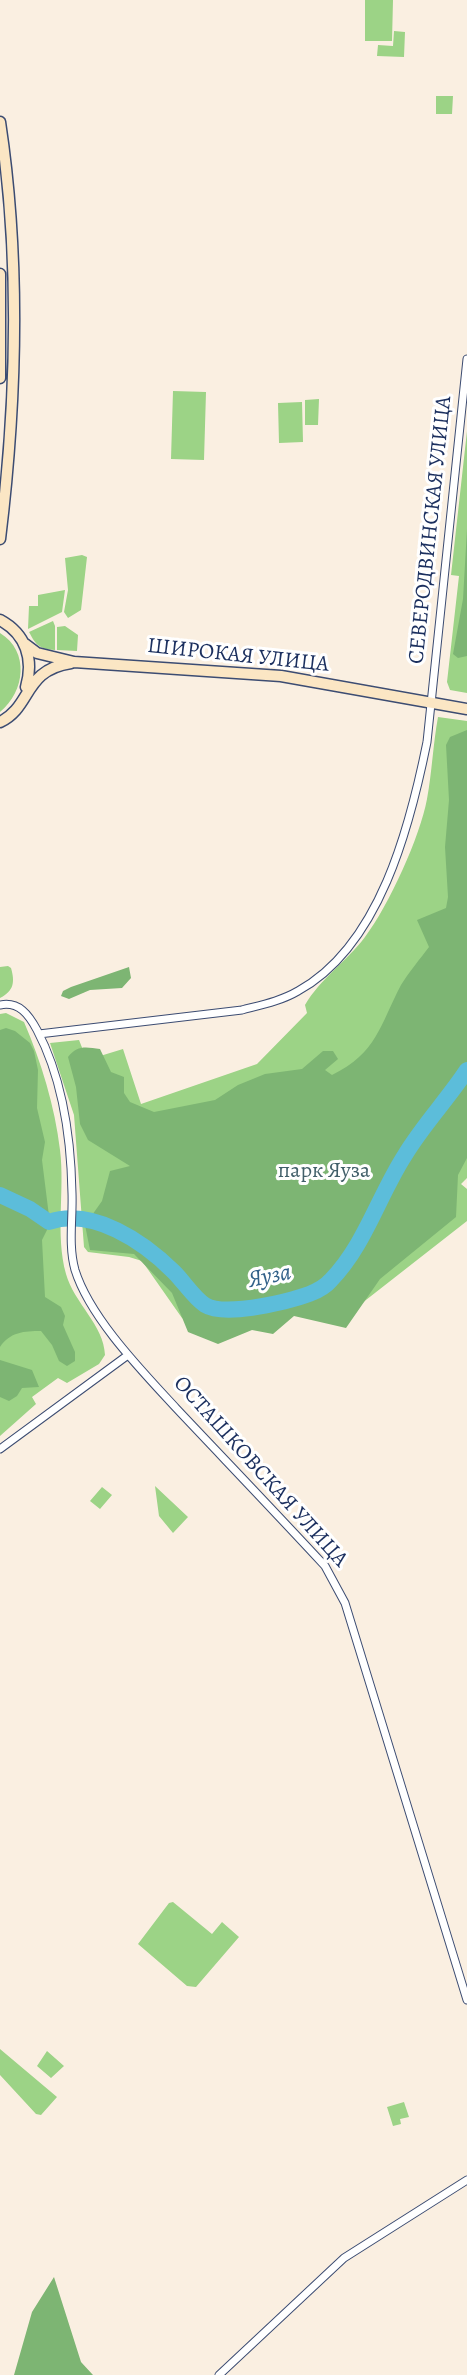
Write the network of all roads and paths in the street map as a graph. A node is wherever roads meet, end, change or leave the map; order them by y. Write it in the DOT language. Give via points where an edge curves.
graph roads {
  1 [pos="0,122"];
  2 [pos="0,274"];
  3 [pos="467,360"];
  4 [pos="0,378"];
  5 [pos="0,539"];
  6 [pos="0,620"];
  7 [pos="25,644"];
  8 [pos="75,662"];
  9 [pos="22,699"];
  10 [pos="431,704"];
  11 [pos="467,709"];
  12 [pos="0,722"];
  13 [pos="0,1005"];
  14 [pos="39,1034"];
  15 [pos="128,1355"];
  16 [pos="0,1449"];
  17 [pos="467,2000"];
  18 [pos="467,2180"];
  19 [pos="219,2375"];
  1 -- 5 [label="main road" via="12,212 15,323 12,432"];
  2 -- 4 [label="main road"];
  3 -- 10 [label="street, СЕВЕРОДВИНСКАЯ УЛИЦА"];
  6 -- 7 [label="main road" via="17,632"];
  7 -- 8 [label="main road" via="37,653"];
  7 -- 9 [label="main road" via="30,671"];
  8 -- 9 [label="main road" via="46,670"];
  8 -- 10 [label="main road, ШИРОКАЯ УЛИЦА" via="273,675"];
  9 -- 12 [label="main road"];
  10 -- 11 [label="main road, ШИРОКАЯ УЛИЦА"];
  10 -- 14 [label="street, СЕВЕРОДВИНСКАЯ УЛИЦА" via="416,795 402,844 363,926 338,959 314,981 297,992 242,1010"];
  13 -- 14 [label="street, ОСТАШКОВСКАЯ УЛИЦА" via="12,1004 25,1012"];
  14 -- 15 [label="street, ОСТАШКОВСКАЯ УЛИЦА" via="65,1116 72,1193 71,1244 80,1284"];
  15 -- 16 [label="street"];
  15 -- 17 [label="street, ОСТАШКОВСКАЯ УЛИЦА" via="326,1566 335,1582 360,1645"];
  18 -- 19 [label="street" via="344,2259"];
}
